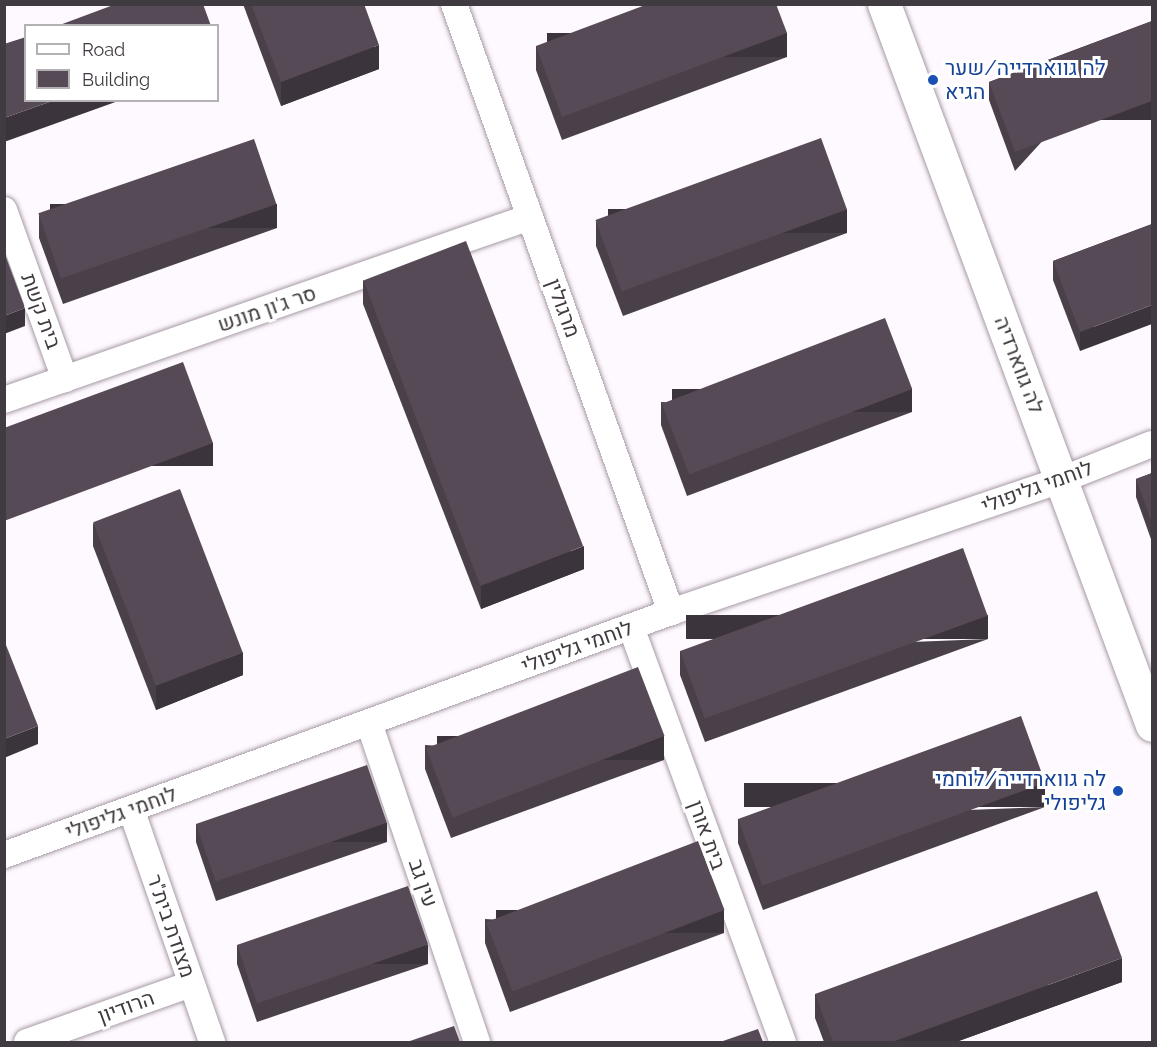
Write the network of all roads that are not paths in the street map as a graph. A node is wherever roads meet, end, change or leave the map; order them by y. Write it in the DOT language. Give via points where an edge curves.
graph roads {
  1 [pos="454,4"];
  2 [pos="884,4"];
  3 [pos="4,210"];
  4 [pos="530,217"];
  5 [pos="65,379"];
  6 [pos="4,400"];
  7 [pos="1152,444"];
  8 [pos="1061,480"];
  9 [pos="671,612"];
  10 [pos="631,627"];
  11 [pos="369,723"];
  12 [pos="1152,725"];
  13 [pos="130,809"];
  14 [pos="4,855"];
  15 [pos="191,984"];
  16 [pos="27,1042"];
  17 [pos="212,1042"];
  18 [pos="477,1042"];
  19 [pos="783,1042"];
  1 -- 4 [label="street, מרגולין"];
  2 -- 8 [label="main road, לה גווארדיה"];
  3 -- 5 [label="street, בית קשת"];
  4 -- 5 [label="street, סר ג'ון מונש"];
  4 -- 9 [label="street, מרגולין"];
  5 -- 6 [label="street, סר ג'ון מונש"];
  7 -- 8 [label="street, לוחמי גליפולי"];
  8 -- 9 [label="street, לוחמי גליפולי"];
  8 -- 12 [label="main road, לה גווארדיה"];
  9 -- 10 [label="street, לוחמי גליפולי"];
  10 -- 11 [label="street, לוחמי גליפולי"];
  10 -- 19 [label="street, בית אורן"];
  11 -- 13 [label="street, לוחמי גליפולי"];
  11 -- 18 [label="street, עין גב"];
  13 -- 14 [label="street, לוחמי גליפולי"];
  13 -- 15 [label="street, מצודת בית\"ר"];
  15 -- 16 [label="street, הרודיון"];
  15 -- 17 [label="street, מצודת בית\"ר"];
}
